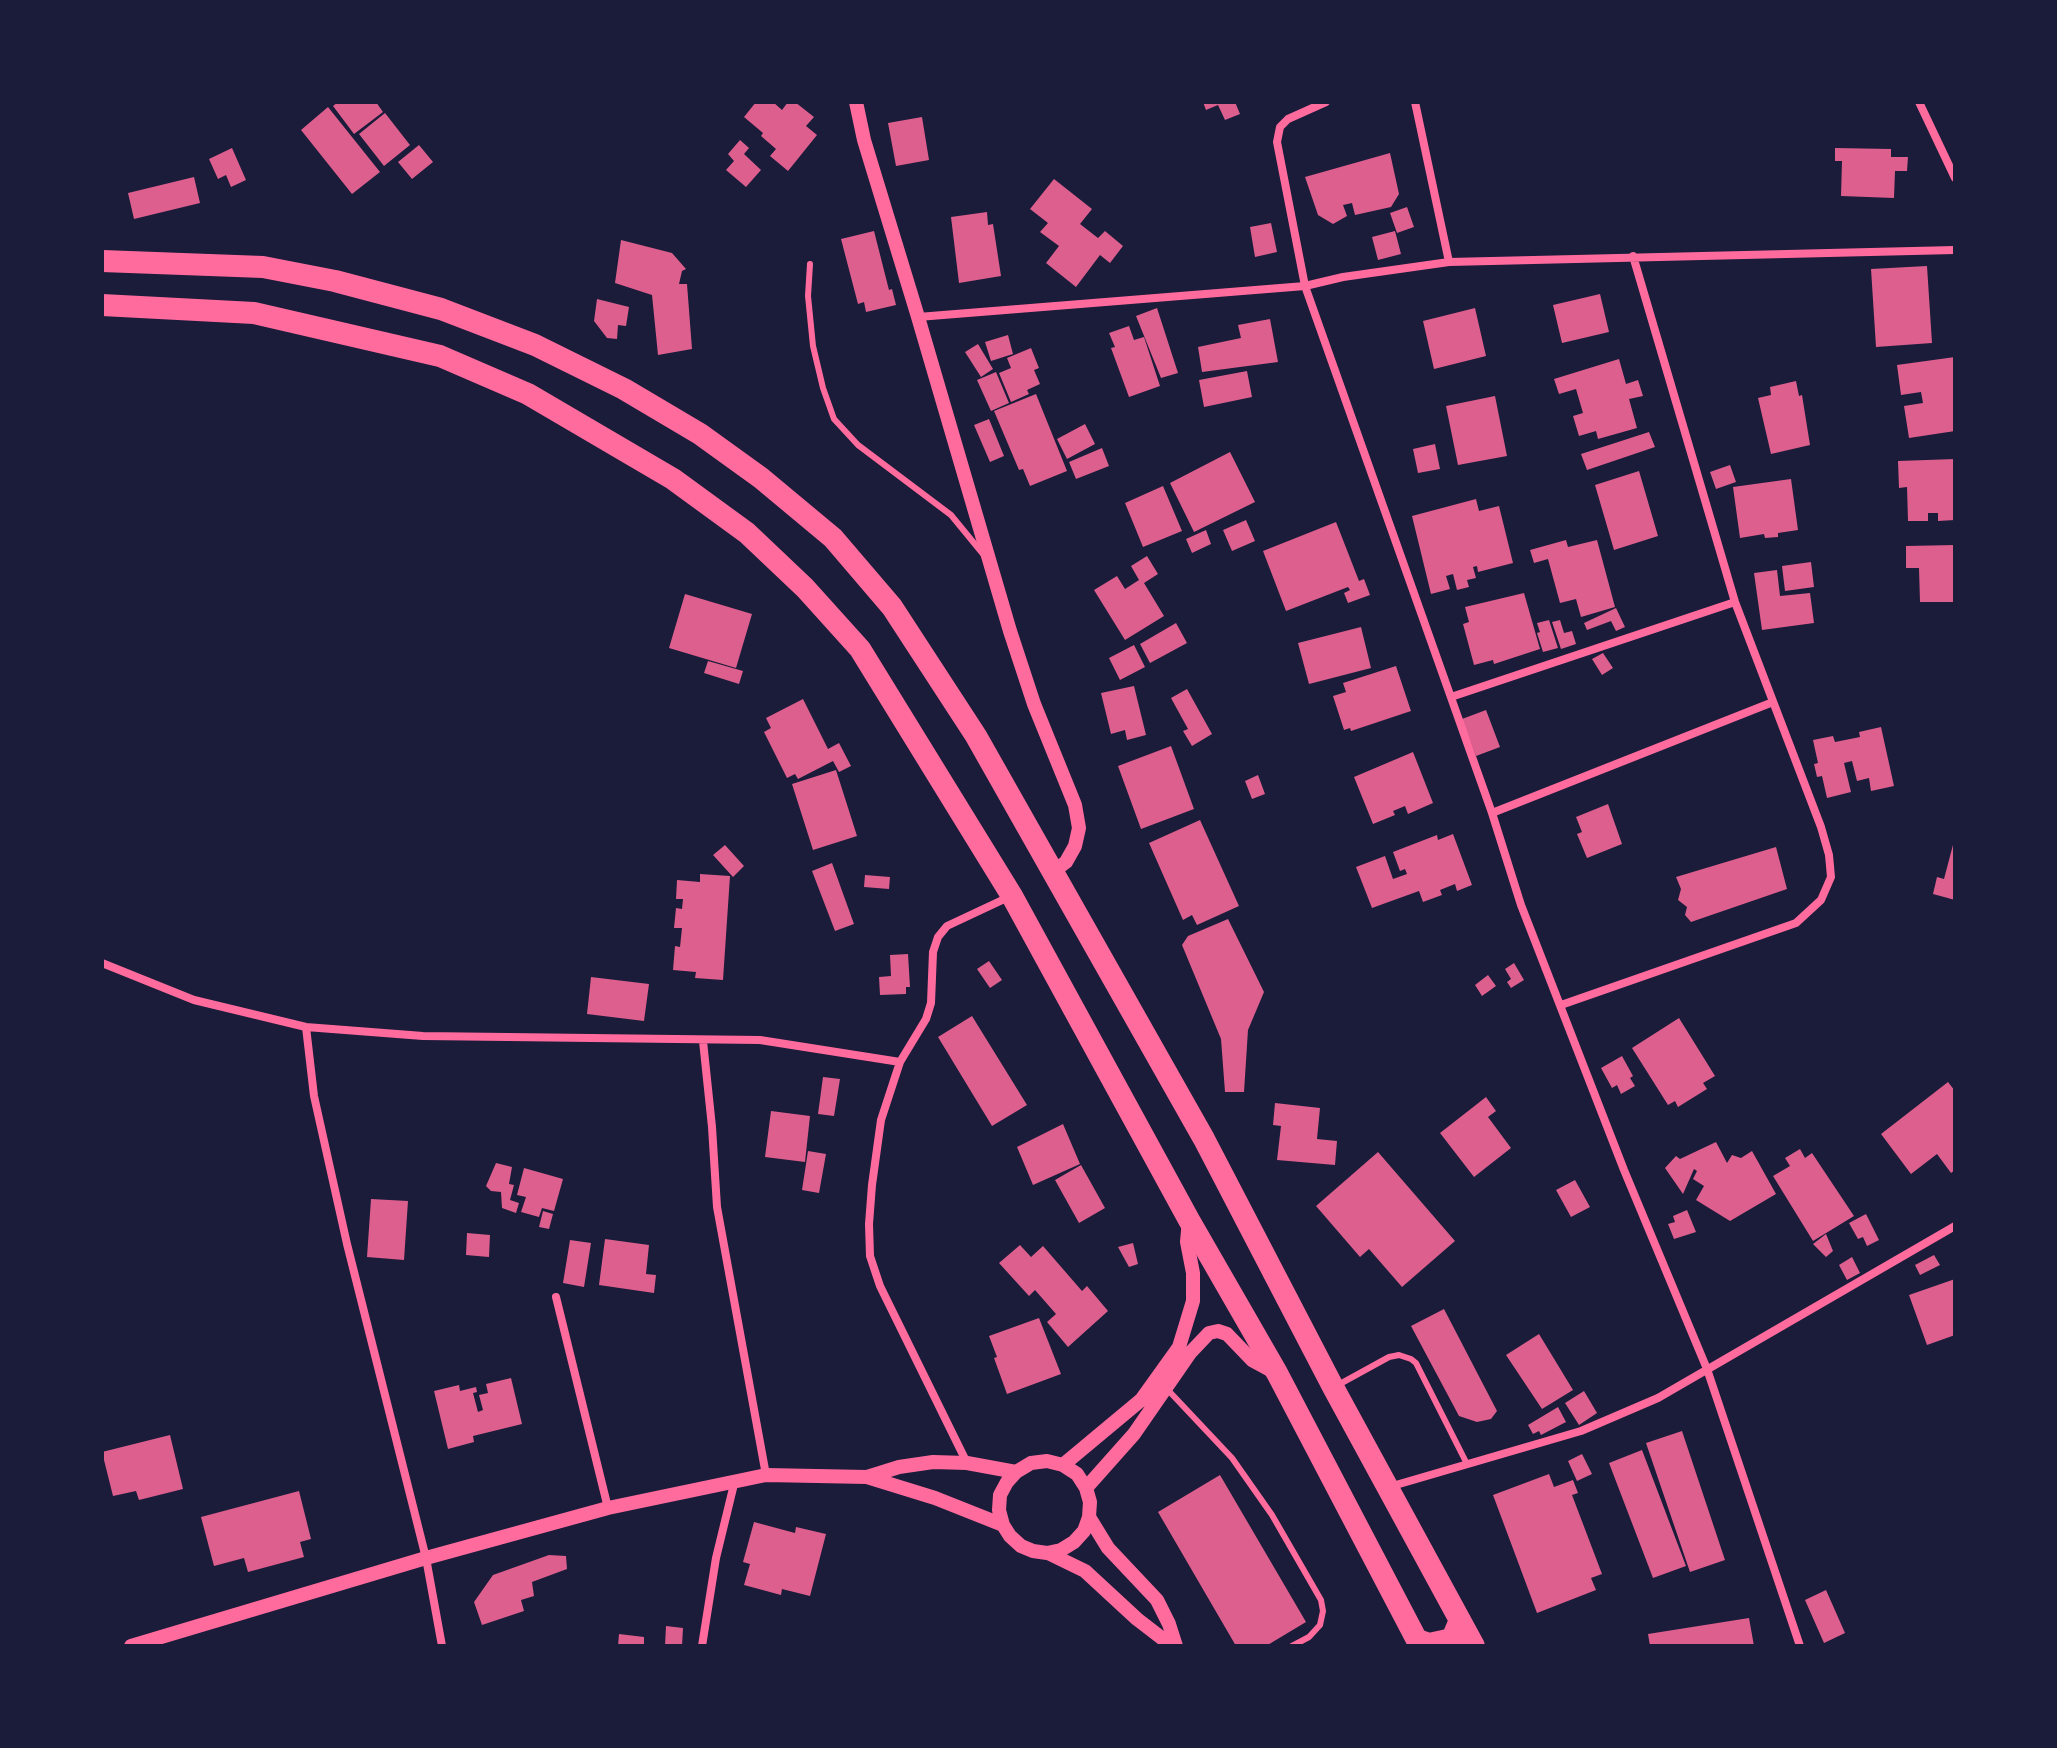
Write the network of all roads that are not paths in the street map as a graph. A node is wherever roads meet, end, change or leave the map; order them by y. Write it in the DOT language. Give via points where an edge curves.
graph roads {
  1 [pos="856,102"];
  2 [pos="1326,102"];
  3 [pos="1415,102"];
  4 [pos="1919,102"];
  5 [pos="1955,178"];
  6 [pos="1955,250"];
  7 [pos="1633,256"];
  8 [pos="102,261"];
  9 [pos="1449,262"];
  10 [pos="810,264"];
  11 [pos="1305,286"];
  12 [pos="102,305"];
  13 [pos="918,317"];
  14 [pos="991,563"];
  15 [pos="1735,602"];
  16 [pos="1451,697"];
  17 [pos="1773,702"];
  18 [pos="1492,813"];
  19 [pos="1054,871"];
  20 [pos="1012,896"];
  21 [pos="102,963"];
  22 [pos="1561,1005"];
  23 [pos="306,1027"];
  24 [pos="703,1041"];
  25 [pos="900,1062"];
  26 [pos="1189,1220"];
  27 [pos="1955,1226"];
  28 [pos="556,1297"];
  29 [pos="1707,1369"];
  30 [pos="1277,1373"];
  31 [pos="1162,1384"];
  32 [pos="1333,1387"];
  33 [pos="967,1463"];
  34 [pos="1467,1464"];
  35 [pos="1063,1465"];
  36 [pos="1016,1472"];
  37 [pos="766,1475"];
  38 [pos="867,1477"];
  39 [pos="735,1479"];
  40 [pos="1388,1487"];
  41 [pos="1086,1488"];
  42 [pos="608,1508"];
  43 [pos="1089,1517"];
  44 [pos="1003,1525"];
  45 [pos="1047,1553"];
  46 [pos="426,1558"];
  47 [pos="1460,1620"];
  48 [pos="1419,1643"];
  49 [pos="131,1646"];
  50 [pos="442,1646"];
  51 [pos="702,1646"];
  52 [pos="1174,1646"];
  53 [pos="1292,1646"];
  54 [pos="1474,1646"];
  55 [pos="1800,1646"];
  1 -- 13 [label="street"];
  2 -- 11 [label="street" via="1288,119 1277,142"];
  3 -- 9 [label="street"];
  4 -- 5 [label="street"];
  6 -- 7 [label="street"];
  7 -- 9 [label="street"];
  7 -- 15 [label="street"];
  8 -- 19 [label="highway" via="263,267 441,309 535,345 700,434 833,538 892,607 976,736"];
  9 -- 11 [label="street"];
  10 -- 14 [label="lane" via="813,346 834,419 858,445 951,515"];
  11 -- 13 [label="street"];
  11 -- 16 [label="street"];
  12 -- 20 [label="highway" via="254,313 440,356 528,394 673,479 747,533 860,649"];
  13 -- 14 [label="street"];
  14 -- 19 [label="street" via="1034,704 1075,805 1075,846"];
  15 -- 16 [label="street"];
  15 -- 17 [label="street"];
  16 -- 18 [label="street"];
  17 -- 18 [label="street"];
  17 -- 22 [label="street" via="1829,855 1831,877 1821,900 1796,923"];
  18 -- 22 [label="street"];
  19 -- 32 [label="highway" via="1204,1139"];
  20 -- 25 [label="street" via="947,926 938,937 931,1003"];
  20 -- 26 [label="highway"];
  21 -- 23 [label="street" via="194,1000"];
  22 -- 29 [label="street"];
  23 -- 24 [label="street" via="423,1036"];
  23 -- 46 [label="street" via="314,1096 343,1229"];
  24 -- 25 [label="street" via="760,1040"];
  24 -- 37 [label="street" via="717,1207"];
  25 -- 33 [label="street" via="881,1120 870,1256"];
  26 -- 30 [label="highway"];
  26 -- 31 [label="street" via="1193,1301"];
  27 -- 29 [label="street"];
  28 -- 42 [label="street"];
  29 -- 34 [label="street" via="1658,1398 1581,1431"];
  29 -- 55 [label="street"];
  30 -- 31 [label="street" via="1218,1331 1201,1340"];
  30 -- 48 [label="highway"];
  31 -- 35 [label="street"];
  31 -- 41 [label="street" via="1134,1434"];
  31 -- 53 [label="lane" via="1232,1458 1321,1600 1320,1625"];
  32 -- 34 [label="lane" via="1389,1357 1411,1359"];
  32 -- 40 [label="highway"];
  33 -- 36 [label="street"];
  33 -- 38 [label="street" via="933,1462"];
  34 -- 40 [label="street"];
  35 -- 36 [label="street" via="1031,1463"];
  35 -- 41 [label="street"];
  36 -- 44 [label="street" via="1000,1495"];
  37 -- 38 [label="street"];
  37 -- 39 [label="street"];
  38 -- 44 [label="street"];
  39 -- 42 [label="street"];
  39 -- 51 [label="street"];
  40 -- 47 [label="highway"];
  41 -- 43 [label="street"];
  42 -- 46 [label="street"];
  43 -- 45 [label="street" via="1074,1542"];
  43 -- 52 [label="street" via="1108,1548 1157,1600"];
  44 -- 45 [label="street" via="1021,1546"];
  45 -- 52 [label="street" via="1085,1571"];
  46 -- 49 [label="street"];
  46 -- 50 [label="street"];
  47 -- 48 [label="highway" via="1452,1639"];
  47 -- 54 [label="highway"];
}
